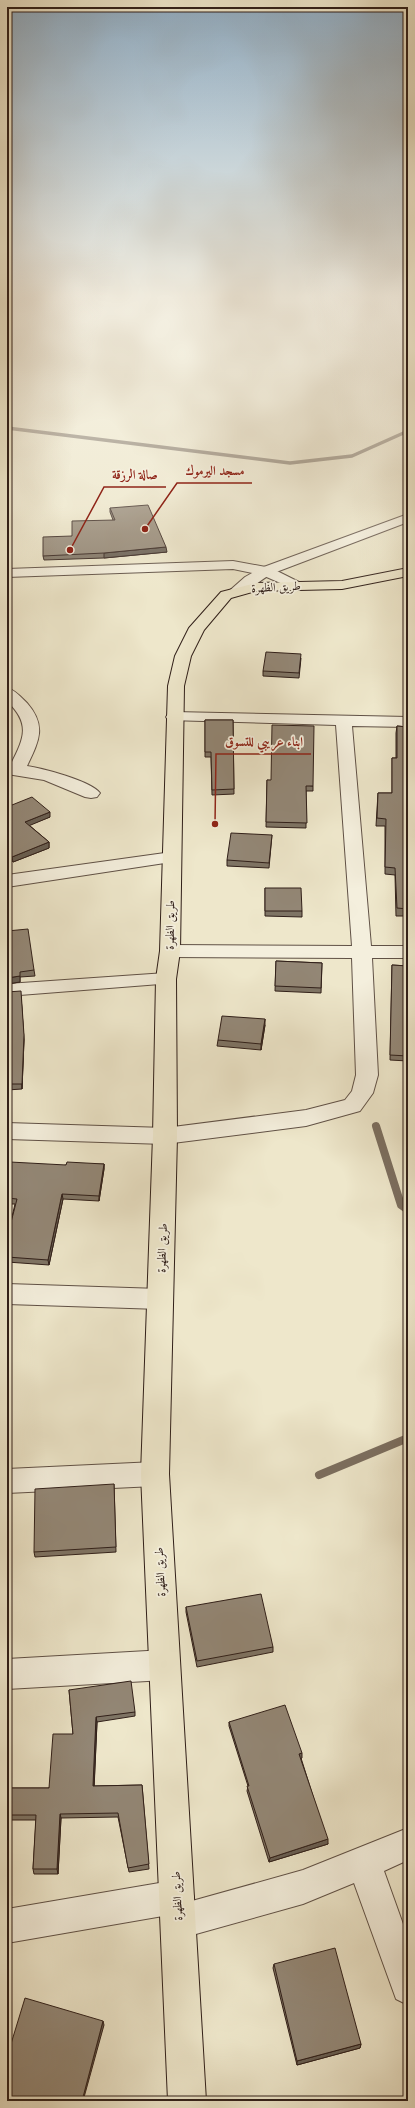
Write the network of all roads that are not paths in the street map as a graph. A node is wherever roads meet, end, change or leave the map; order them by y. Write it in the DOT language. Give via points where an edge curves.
graph roads {
  1 [pos="408,518"];
  2 [pos="266,570"];
  3 [pos="408,572"];
  4 [pos="7,573"];
  5 [pos="294,585"];
  6 [pos="235,592"];
  7 [pos="7,693"];
  8 [pos="174,717"];
  9 [pos="344,722"];
  10 [pos="408,722"];
  11 [pos="12,769"];
  12 [pos="91,793"];
  13 [pos="172,857"];
  14 [pos="7,881"];
  15 [pos="170,951"];
  16 [pos="362,951"];
  17 [pos="408,952"];
  18 [pos="166,978"];
  19 [pos="7,990"];
  20 [pos="7,1131"];
  21 [pos="165,1136"];
  22 [pos="7,1294"];
  23 [pos="160,1300"];
  24 [pos="155,1474"];
  25 [pos="7,1481"];
  26 [pos="165,1665"];
  27 [pos="7,1674"];
  28 [pos="408,1844"];
  29 [pos="364,1862"];
  30 [pos="177,1909"];
  31 [pos="7,1926"];
  32 [pos="408,1987"];
  33 [pos="187,2101"];
  1 -- 2 [label="street"];
  2 -- 4 [label="street" via="234,565"];
  2 -- 5 [label="street"];
  2 -- 6 [label="street"];
  3 -- 5 [label="main road, طريق الظهرة" via="342,584"];
  5 -- 6 [label="main road, طريق الظهرة" via="268,586"];
  6 -- 8 [label="main road, طريق الظهرة" via="226,595 215,606 189,642 178,670"];
  7 -- 11 [label="street" via="29,714 33,724 30,744"];
  8 -- 9 [label="street"];
  8 -- 13 [label="main road, طريق الظهرة"];
  9 -- 10 [label="street"];
  9 -- 16 [label="street"];
  11 -- 12 [label="street" via="64,780"];
  13 -- 14 [label="street"];
  13 -- 15 [label="main road, طريق الظهرة"];
  15 -- 16 [label="street"];
  15 -- 18 [label="main road, طريق الظهرة"];
  16 -- 17 [label="street"];
  16 -- 21 [label="street" via="367,1075 362,1093 352,1106 322,1115"];
  18 -- 19 [label="street"];
  18 -- 21 [label="main road, طريق الظهرة"];
  20 -- 21 [label="street"];
  21 -- 23 [label="main road, طريق الظهرة"];
  22 -- 23 [label="street"];
  23 -- 24 [label="main road, طريق الظهرة"];
  24 -- 25 [label="street"];
  24 -- 26 [label="main road, طريق الظهرة"];
  26 -- 27 [label="street"];
  26 -- 30 [label="main road, طريق الظهرة"];
  28 -- 29 [label="street"];
  29 -- 30 [label="street" via="303,1887"];
  29 -- 32 [label="street"];
  30 -- 31 [label="street"];
  30 -- 33 [label="main road, طريق الظهرة"];
}
